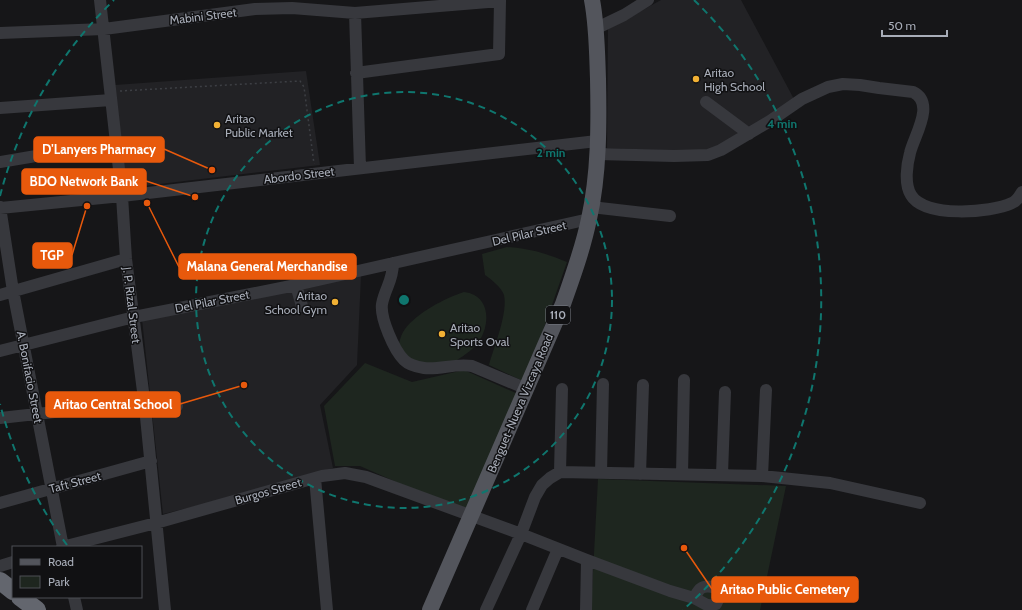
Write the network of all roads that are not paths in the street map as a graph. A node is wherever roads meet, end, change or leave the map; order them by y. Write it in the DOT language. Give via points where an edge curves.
graph roads {
  1 [pos="100,0"];
  2 [pos="592,0"];
  3 [pos="648,0"];
  4 [pos="500,1"];
  5 [pos="272,4"];
  6 [pos="355,13"];
  7 [pos="597,28"];
  8 [pos="104,29"];
  9 [pos="0,33"];
  10 [pos="356,73"];
  11 [pos="110,96"];
  12 [pos="706,102"];
  13 [pos="0,108"];
  14 [pos="749,134"];
  15 [pos="116,145"];
  16 [pos="598,147"];
  17 [pos="0,162"];
  18 [pos="360,168"];
  19 [pos="1022,192"];
  20 [pos="122,196"];
  21 [pos="0,207"];
  22 [pos="590,213"];
  23 [pos="670,216"];
  24 [pos="126,259"];
  25 [pos="393,263"];
  26 [pos="296,284"];
  27 [pos="13,290"];
  28 [pos="0,295"];
  29 [pos="302,306"];
  30 [pos="134,317"];
  31 [pos="24,346"];
  32 [pos="0,351"];
  33 [pos="684,380"];
  34 [pos="603,384"];
  35 [pos="643,385"];
  36 [pos="526,389"];
  37 [pos="562,389"];
  38 [pos="766,390"];
  39 [pos="725,392"];
  40 [pos="145,404"];
  41 [pos="177,406"];
  42 [pos="37,414"];
  43 [pos="0,418"];
  44 [pos="151,461"];
  45 [pos="560,472"];
  46 [pos="601,473"];
  47 [pos="640,474"];
  48 [pos="682,474"];
  49 [pos="722,474"];
  50 [pos="762,476"];
  51 [pos="315,478"];
  52 [pos="52,488"];
  53 [pos="0,503"];
  54 [pos="920,503"];
  55 [pos="471,516"];
  56 [pos="156,523"];
  57 [pos="521,534"];
  58 [pos="63,546"];
  59 [pos="67,546"];
  60 [pos="558,549"];
  61 [pos="587,560"];
  62 [pos="12,562"];
  63 [pos="0,566"];
  64 [pos="0,581"];
  65 [pos="12,590"];
  66 [pos="21,598"];
  67 [pos="74,598"];
  68 [pos="694,598"];
  69 [pos="37,610"];
  70 [pos="77,610"];
  71 [pos="165,610"];
  72 [pos="327,610"];
  73 [pos="430,610"];
  74 [pos="486,610"];
  75 [pos="532,610"];
  76 [pos="586,610"];
  1 -- 8 [label="street, J. P. Rizal Street"];
  2 -- 7 [label="main road, Benguet-Nueva Vizcaya Road / 110"];
  3 -- 7 [label="street"];
  4 -- 6 [label="street, Mabini Street"];
  4 -- 10 [label="street" via="499,54"];
  5 -- 6 [label="street, Mabini Street"];
  5 -- 8 [label="street, Mabini Street" via="255,9"];
  6 -- 10 [label="street"];
  7 -- 16 [label="main road, Benguet-Nueva Vizcaya Road / 110"];
  8 -- 9 [label="street, Mabini Street"];
  8 -- 11 [label="street, J. P. Rizal Street"];
  10 -- 18 [label="street"];
  11 -- 13 [label="street"];
  11 -- 15 [label="street, J. P. Rizal Street"];
  12 -- 14 [label="street"];
  14 -- 16 [label="street, Abordo Street" via="708,155 681,156"];
  14 -- 19 [label="street, Abordo Street" via="802,99 828,87 843,84 860,85 913,92 920,98 923,108 923,116 910,153 908,170 908,186 914,199 924,206 936,209 980,210 1011,203"];
  15 -- 17 [label="street"];
  15 -- 20 [label="street, J. P. Rizal Street"];
  16 -- 18 [label="street, Abordo Street"];
  16 -- 22 [label="main road, Benguet-Nueva Vizcaya Road / 110"];
  18 -- 20 [label="street, Abordo Street"];
  20 -- 21 [label="street, Abordo Street"];
  20 -- 24 [label="street, J. P. Rizal Street"];
  21 -- 27 [label="street, A. Bonifacio Street"];
  22 -- 23 [label="street, Del Pilar Street"];
  22 -- 25 [label="street, Del Pilar Street"];
  22 -- 36 [label="main road, Benguet-Nueva Vizcaya Road / 110" via="563,304"];
  24 -- 27 [label="street"];
  24 -- 30 [label="street, J. P. Rizal Street"];
  25 -- 26 [label="street, Del Pilar Street"];
  25 -- 36 [label="street" via="392,278 382,309 388,332 404,360 422,368 435,369 463,364 472,366"];
  26 -- 29 [label="street"];
  26 -- 30 [label="street, Del Pilar Street"];
  27 -- 28 [label="street"];
  27 -- 31 [label="street, A. Bonifacio Street"];
  30 -- 31 [label="street, Del Pilar Street"];
  30 -- 40 [label="street, J. P. Rizal Street"];
  31 -- 32 [label="street, Del Pilar Street"];
  31 -- 42 [label="street, A. Bonifacio Street"];
  33 -- 48 [label="street"];
  34 -- 46 [label="street"];
  35 -- 47 [label="street"];
  36 -- 55 [label="main road, Benguet-Nueva Vizcaya Road / 110"];
  37 -- 45 [label="street"];
  38 -- 50 [label="street"];
  39 -- 49 [label="street"];
  40 -- 41 [label="street"];
  40 -- 42 [label="street"];
  40 -- 44 [label="street, J. P. Rizal Street"];
  42 -- 43 [label="street"];
  42 -- 52 [label="street, A. Bonifacio Street"];
  44 -- 52 [label="street, Taft Street"];
  44 -- 56 [label="street, J. P. Rizal Street"];
  45 -- 46 [label="street"];
  45 -- 57 [label="street" via="542,485 535,496"];
  46 -- 47 [label="street"];
  47 -- 48 [label="street"];
  48 -- 49 [label="street"];
  49 -- 50 [label="street"];
  50 -- 54 [label="street" via="830,483"];
  51 -- 55 [label="street, Burgos Street" via="345,473 357,474"];
  51 -- 56 [label="street, Burgos Street"];
  51 -- 72 [label="street"];
  52 -- 53 [label="street, Taft Street"];
  52 -- 58 [label="street, A. Bonifacio Street"];
  55 -- 57 [label="street, Burgos Street"];
  55 -- 73 [label="main road, Benguet-Nueva Vizcaya Road / 110"];
  56 -- 59 [label="street, Burgos Street"];
  56 -- 71 [label="street, J. P. Rizal Street"];
  57 -- 60 [label="street, Burgos Street"];
  57 -- 74 [label="street"];
  60 -- 61 [label="street, Burgos Street"];
  60 -- 75 [label="street"];
  61 -- 68 [label="street, Burgos Street"];
  61 -- 76 [label="street"];
  62 -- 63 [label="street"];
  64 -- 65 [label="highway"];
  66 -- 69 [label="highway"];
  67 -- 70 [label="street"];
}
